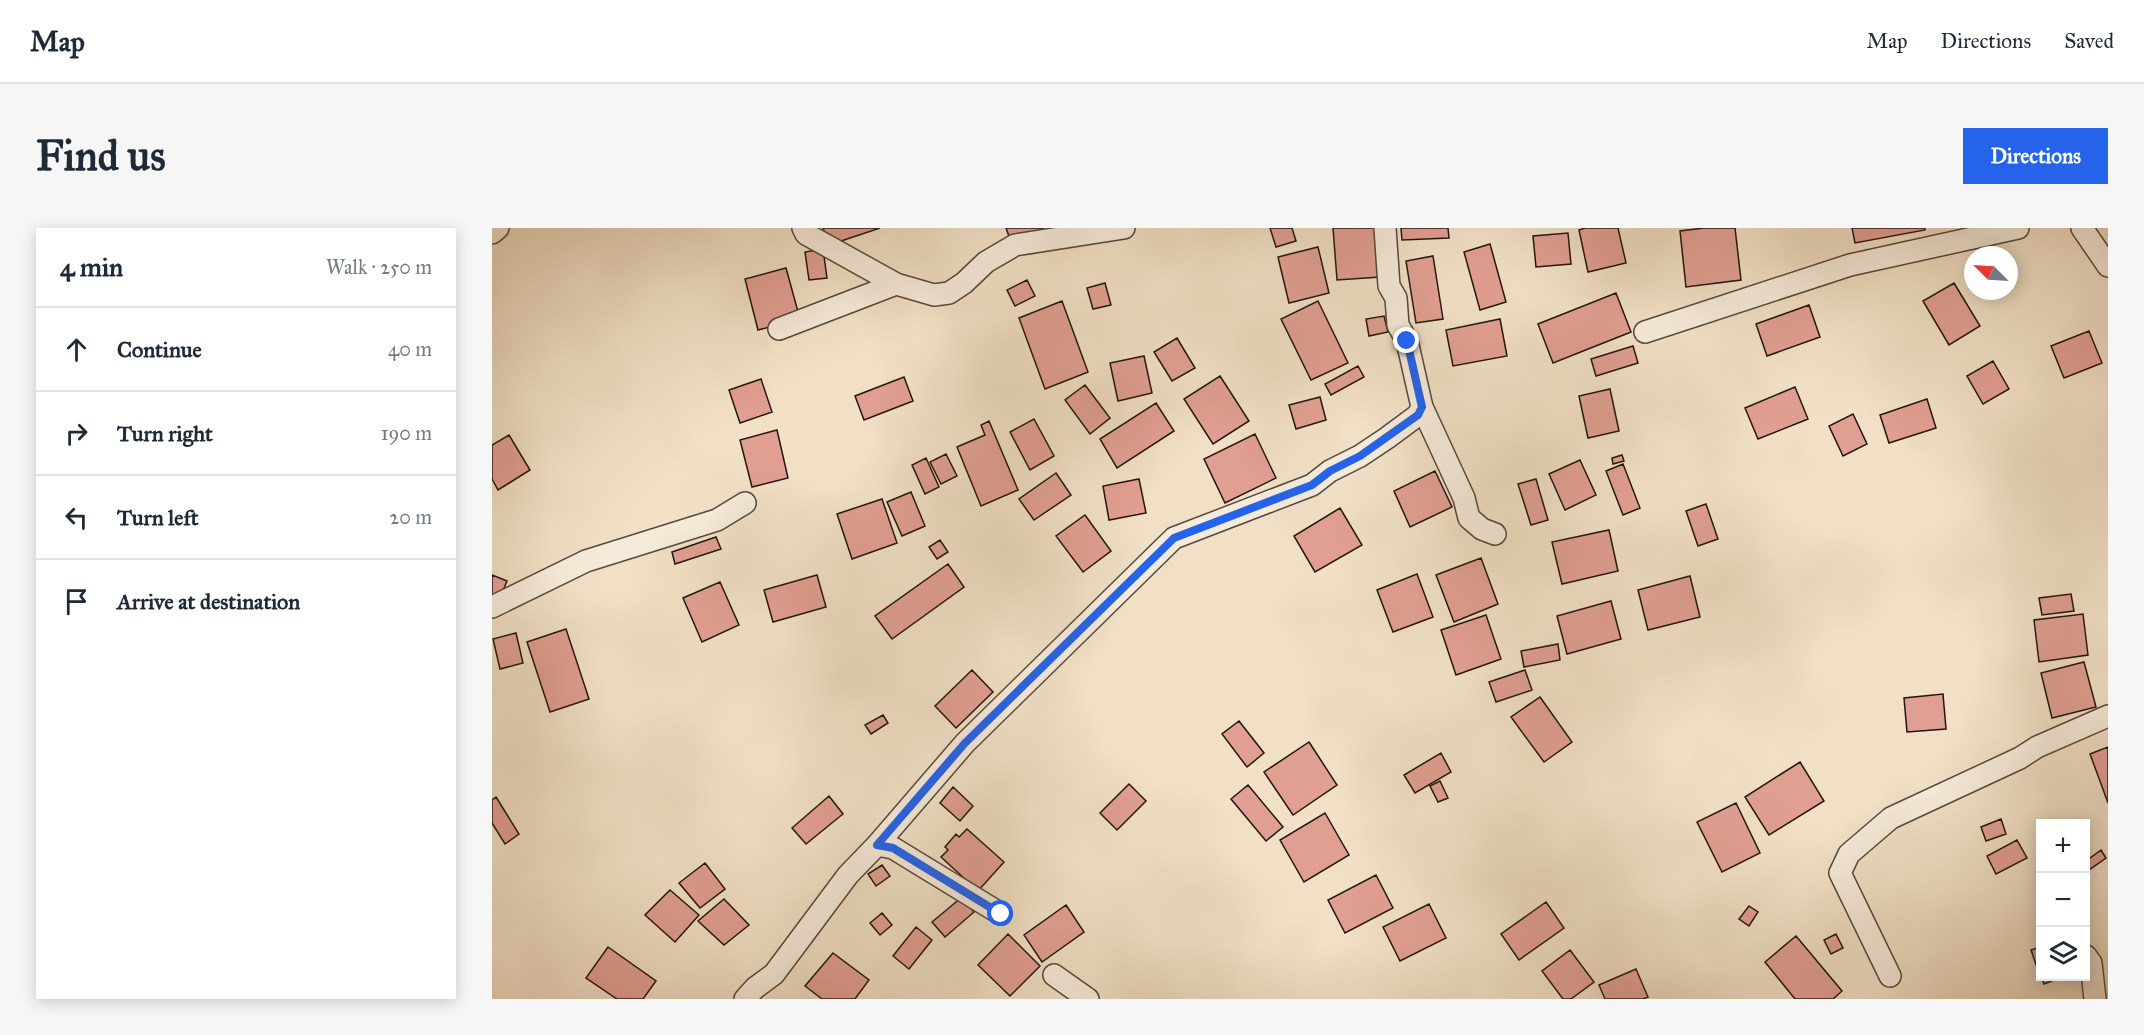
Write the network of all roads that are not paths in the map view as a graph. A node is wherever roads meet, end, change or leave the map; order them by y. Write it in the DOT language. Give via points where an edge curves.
graph roads {
  1 [pos="498,228"];
  2 [pos="803,228"];
  3 [pos="1124,228"];
  4 [pos="1385,228"];
  5 [pos="2018,228"];
  6 [pos="2082,228"];
  7 [pos="492,233"];
  8 [pos="2108,266"];
  9 [pos="896,284"];
  10 [pos="779,329"];
  11 [pos="1645,332"];
  12 [pos="1422,407"];
  13 [pos="745,502"];
  14 [pos="1496,534"];
  15 [pos="492,607"];
  16 [pos="2108,716"];
  17 [pos="877,845"];
  18 [pos="1001,914"];
  19 [pos="2090,962"];
  20 [pos="1054,975"];
  21 [pos="1890,976"];
  22 [pos="745,999"];
  23 [pos="1088,999"];
  24 [pos="2095,999"];
  1 -- 7 [label="street"];
  2 -- 9 [label="street" via="806,234"];
  3 -- 9 [label="street" via="1015,245 986,262 949,293 934,295"];
  4 -- 12 [label="street" via="1389,286 1396,298 1398,325 1407,341"];
  5 -- 11 [label="street" via="1850,265"];
  6 -- 8 [label="street"];
  9 -- 10 [label="street"];
  12 -- 14 [label="street" via="1464,498 1469,518"];
  12 -- 17 [label="street" via="1418,415 1387,438 1312,485 1174,538 965,743"];
  13 -- 15 [label="street" via="717,520 586,561"];
  16 -- 21 [label="street" via="1891,818 1849,854 1840,873"];
  17 -- 18 [label="street" via="893,848"];
  17 -- 22 [label="street" via="848,875 774,974"];
  19 -- 24 [label="street"];
  20 -- 23 [label="street"];
}
